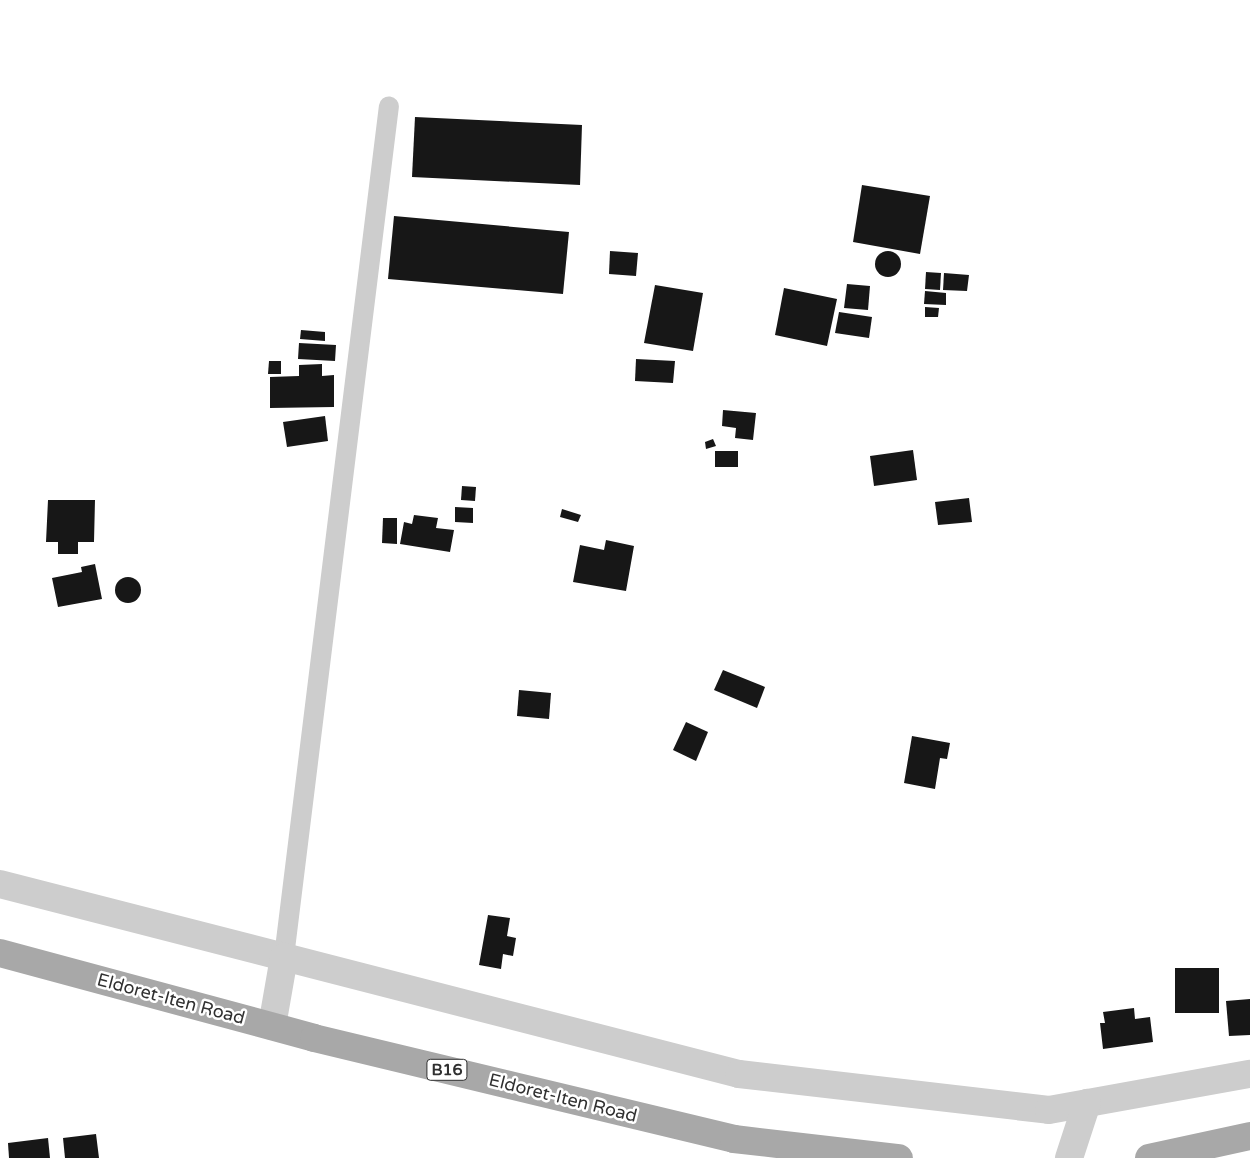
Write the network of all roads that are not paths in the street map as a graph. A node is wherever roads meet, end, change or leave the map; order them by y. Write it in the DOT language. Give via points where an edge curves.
graph roads {
  1 [pos="389,106"];
  2 [pos="0,884"];
  3 [pos="0,953"];
  4 [pos="284,957"];
  5 [pos="272,1026"];
  6 [pos="1250,1074"];
  7 [pos="1087,1103"];
  8 [pos="1250,1136"];
  9 [pos="900,1158"];
  10 [pos="1069,1158"];
  11 [pos="1149,1158"];
  1 -- 4 [label="lane"];
  2 -- 4 [label="street"];
  3 -- 5 [label="main road, Eldoret-Iten Road / B16"];
  4 -- 5 [label="street"];
  4 -- 7 [label="street" via="738,1074 1049,1110"];
  5 -- 9 [label="main road, Eldoret-Iten Road / B16" via="734,1139"];
  6 -- 7 [label="street"];
  7 -- 10 [label="street"];
  8 -- 11 [label="main road"];
}
